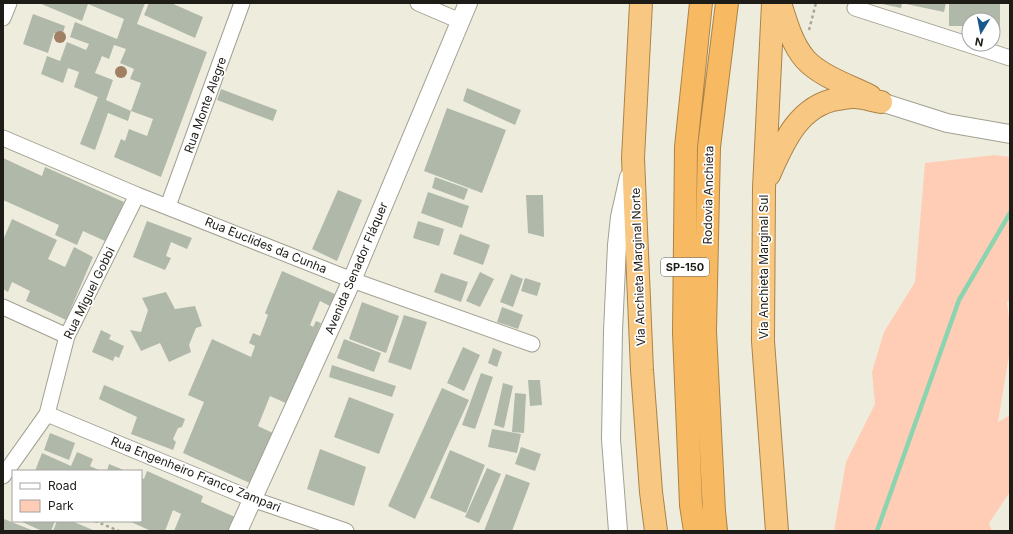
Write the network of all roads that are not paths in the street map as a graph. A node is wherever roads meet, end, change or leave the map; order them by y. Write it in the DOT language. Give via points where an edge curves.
graph roads {
  1 [pos="9,3"];
  2 [pos="242,3"];
  3 [pos="418,3"];
  4 [pos="468,3"];
  5 [pos="641,3"];
  6 [pos="701,3"];
  7 [pos="727,3"];
  8 [pos="773,3"];
  9 [pos="780,3"];
  10 [pos="855,8"];
  11 [pos="3,18"];
  12 [pos="460,21"];
  13 [pos="1010,58"];
  14 [pos="882,102"];
  15 [pos="1010,134"];
  16 [pos="3,138"];
  17 [pos="633,158"];
  18 [pos="764,188"];
  19 [pos="137,195"];
  20 [pos="168,206"];
  21 [pos="352,280"];
  22 [pos="3,308"];
  23 [pos="67,336"];
  24 [pos="532,344"];
  25 [pos="47,414"];
  26 [pos="3,476"];
  27 [pos="252,499"];
  28 [pos="238,531"];
  29 [pos="346,531"];
  30 [pos="618,531"];
  31 [pos="656,531"];
  32 [pos="695,531"];
  33 [pos="716,531"];
  34 [pos="777,531"];
  1 -- 11 [label="street"];
  2 -- 20 [label="street, Rua Monte Alegre"];
  3 -- 12 [label="street"];
  4 -- 12 [label="street, Avenida Senador Fláquer"];
  5 -- 17 [label="highway, Via Anchieta Marginal Norte"];
  6 -- 32 [label="highway, Rodovia Anchieta / SP-150" via="686,147 684,333 691,505"];
  7 -- 33 [label="highway, Rodovia Anchieta / SP-150" via="709,148 705,331"];
  8 -- 18 [label="highway, Via Anchieta Marginal Sul"];
  9 -- 14 [label="highway" via="795,43 809,63 830,77"];
  10 -- 13 [label="street"];
  12 -- 21 [label="street, Avenida Senador Fláquer"];
  14 -- 15 [label="street" via="946,123"];
  14 -- 18 [label="highway" via="844,98 824,103 804,115 789,135"];
  16 -- 19 [label="street, Rua Euclides da Cunha"];
  17 -- 30 [label="street" via="620,216 613,331 611,439"];
  17 -- 31 [label="highway, Via Anchieta Marginal Norte" via="642,370"];
  18 -- 34 [label="highway, Via Anchieta Marginal Sul" via="763,341"];
  19 -- 20 [label="street, Rua Euclides da Cunha"];
  19 -- 23 [label="street, Rua Miguel Gobbi"];
  20 -- 21 [label="street, Rua Euclides da Cunha"];
  21 -- 24 [label="street, Rua Euclides da Cunha"];
  21 -- 27 [label="street, Avenida Senador Fláquer"];
  22 -- 23 [label="street"];
  23 -- 25 [label="street, Rua Miguel Gobbi"];
  25 -- 26 [label="street, Rua Miguel Gobbi"];
  25 -- 27 [label="street, Rua Engenheiro Franco Zampari"];
  27 -- 28 [label="street, Avenida Senador Fláquer"];
  27 -- 29 [label="street, Rua Engenheiro Franco Zampari"];
}
